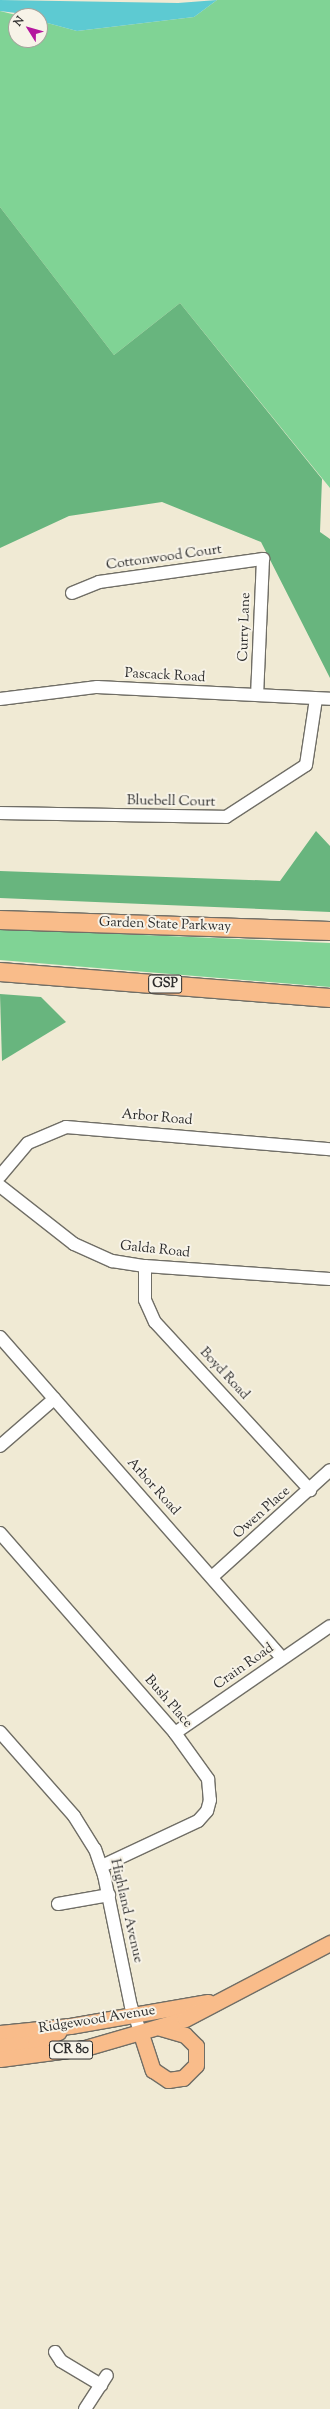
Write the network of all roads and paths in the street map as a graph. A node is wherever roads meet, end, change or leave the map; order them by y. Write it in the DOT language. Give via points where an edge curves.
graph roads {
  1 [pos="263,559"];
  2 [pos="72,593"];
  3 [pos="257,696"];
  4 [pos="0,699"];
  5 [pos="316,699"];
  6 [pos="330,699"];
  7 [pos="0,813"];
  8 [pos="0,920"];
  9 [pos="330,931"];
  10 [pos="0,972"];
  11 [pos="330,998"];
  12 [pos="330,1149"];
  13 [pos="0,1176"];
  14 [pos="0,1186"];
  15 [pos="145,1266"];
  16 [pos="330,1279"];
  17 [pos="0,1337"];
  18 [pos="54,1399"];
  19 [pos="0,1446"];
  20 [pos="330,1470"];
  21 [pos="310,1490"];
  22 [pos="0,1534"];
  23 [pos="212,1577"];
  24 [pos="330,1626"];
  25 [pos="282,1658"];
  26 [pos="0,1732"];
  27 [pos="176,1733"];
  28 [pos="102,1866"];
  29 [pos="109,1895"];
  30 [pos="58,1904"];
  31 [pos="330,1943"];
  32 [pos="217,2001"];
  33 [pos="135,2015"];
  34 [pos="70,2026"];
  35 [pos="160,2028"];
  36 [pos="0,2033"];
  37 [pos="141,2034"];
  38 [pos="0,2046"];
  39 [pos="0,2059"];
  40 [pos="55,2352"];
  41 [pos="85,2409"];
  1 -- 2 [label="street, Cottonwood Court" via="99,582"];
  1 -- 3 [label="street, Curry Lane"];
  3 -- 4 [label="street, Pascack Road" via="97,687"];
  3 -- 5 [label="street, Pascack Road"];
  5 -- 6 [label="street, Pascack Road"];
  5 -- 7 [label="street, Bluebell Court" via="306,765 226,816"];
  8 -- 9 [label="highway, Garden State Parkway"];
  10 -- 11 [label="highway, GSP"];
  12 -- 13 [label="street, Arbor Road" via="66,1127 28,1143"];
  14 -- 15 [label="street, Galda Road" via="74,1244 112,1261"];
  15 -- 16 [label="street, Galda Road"];
  15 -- 21 [label="street, Boyd Road" via="145,1300 155,1322"];
  17 -- 18 [label="street, Arbor Road"];
  18 -- 19 [label="street"];
  18 -- 23 [label="street, Arbor Road"];
  20 -- 21 [label="street, Owen Place"];
  21 -- 23 [label="street, Owen Place"];
  22 -- 27 [label="street, Bush Place"];
  23 -- 25 [label="street, Arbor Road"];
  24 -- 25 [label="street, Crain Road"];
  25 -- 27 [label="street, Crain Road"];
  26 -- 28 [label="street, Highland Avenue" via="80,1824"];
  27 -- 28 [label="street, Bush Place" via="208,1779 207,1811 181,1831"];
  28 -- 29 [label="street, Highland Avenue"];
  29 -- 30 [label="street"];
  29 -- 33 [label="street, Highland Avenue"];
  31 -- 32 [label="main road, Ridgewood Avenue / CR 80"];
  32 -- 33 [label="main road, Ridgewood Avenue / CR 80"];
  32 -- 35 [label="main road, Ridgewood Avenue / CR 80" via="185,2019"];
  33 -- 34 [label="main road, Ridgewood Avenue / CR 80"];
  33 -- 37 [label="street, Highland Avenue"];
  34 -- 36 [label="main road, Ridgewood Avenue / CR 80"];
  34 -- 38 [label="main road" via="35,2044"];
  35 -- 37 [label="main road, Ridgewood Avenue / CR 80"];
  35 -- 37 [label="main road" via="185,2035 196,2046 196,2065 183,2078 168,2080 153,2070"];
  37 -- 39 [label="main road, Ridgewood Avenue / CR 80" via="86,2048"];
  40 -- 41 [label="street" via="61,2361 104,2380"];
}
